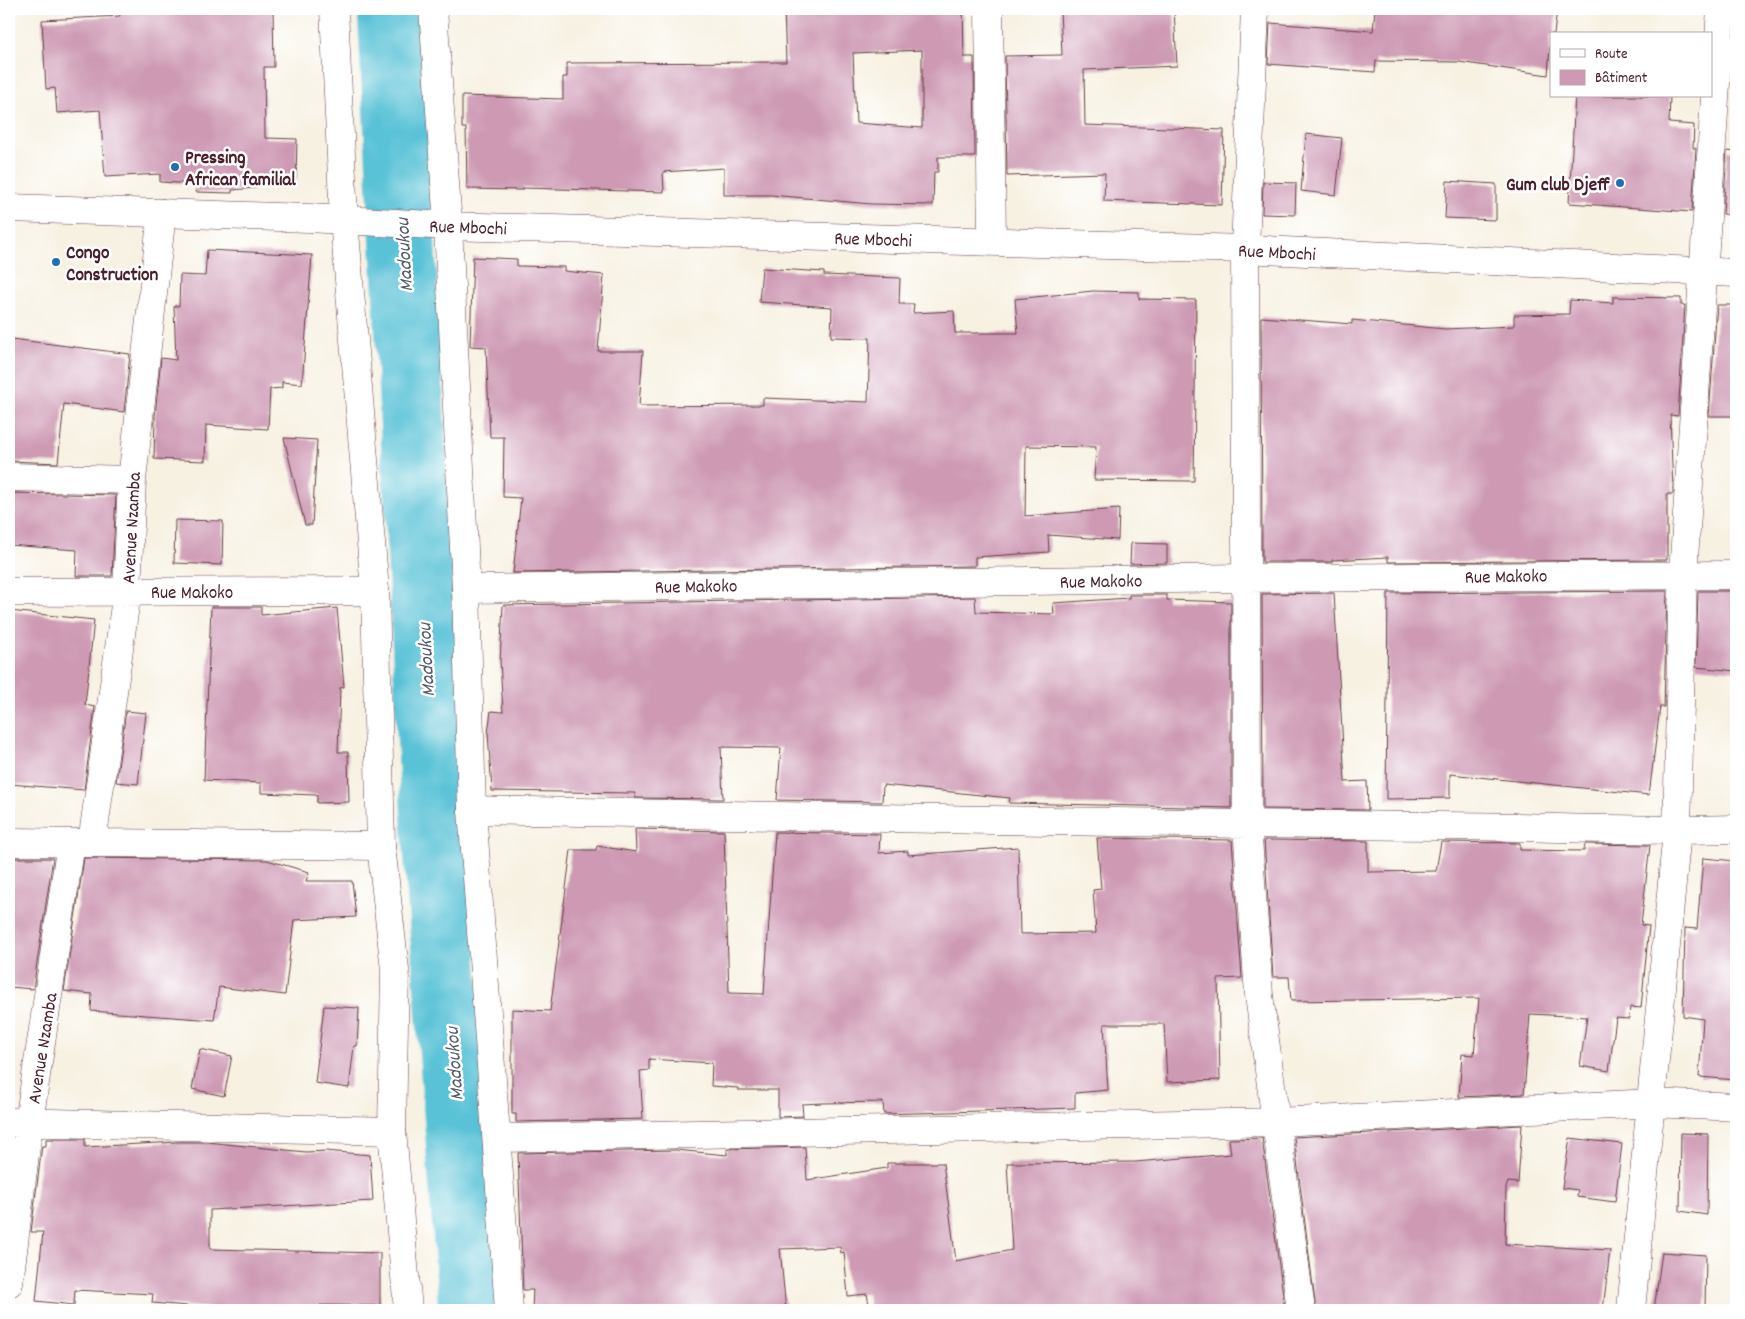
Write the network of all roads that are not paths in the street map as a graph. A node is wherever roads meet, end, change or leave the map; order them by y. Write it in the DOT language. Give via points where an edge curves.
graph roads {
  1 [pos="334,9"];
  2 [pos="433,9"];
  3 [pos="989,9"];
  4 [pos="1256,9"];
  5 [pos="1721,9"];
  6 [pos="9,208"];
  7 [pos="162,213"];
  8 [pos="344,220"];
  9 [pos="437,225"];
  10 [pos="992,241"];
  11 [pos="1245,249"];
  12 [pos="1704,272"];
  13 [pos="1736,273"];
  14 [pos="9,477"];
  15 [pos="132,480"];
  16 [pos="1683,574"];
  17 [pos="1736,575"];
  18 [pos="1246,578"];
  19 [pos="466,588"];
  20 [pos="127,591"];
  21 [pos="375,591"];
  22 [pos="9,592"];
  23 [pos="472,810"];
  24 [pos="1247,824"];
  25 [pos="1736,829"];
  26 [pos="1677,831"];
  27 [pos="9,842"];
  28 [pos="82,843"];
  29 [pos="381,846"];
  30 [pos="1653,1103"];
  31 [pos="1736,1107"];
  32 [pos="19,1122"];
  33 [pos="1277,1122"];
  34 [pos="392,1131"];
  35 [pos="498,1138"];
  36 [pos="9,1283"];
  37 [pos="408,1310"];
  38 [pos="509,1310"];
  39 [pos="1301,1310"];
  40 [pos="1631,1310"];
  1 -- 8 [label="street"];
  2 -- 9 [label="street"];
  3 -- 10 [label="street"];
  4 -- 11 [label="street"];
  5 -- 12 [label="street"];
  6 -- 7 [label="street, Rue Mbochi"];
  7 -- 8 [label="street, Rue Mbochi"];
  7 -- 15 [label="street, Avenue Nzamba"];
  8 -- 9 [label="street, Rue Mbochi"];
  8 -- 21 [label="street"];
  9 -- 10 [label="street, Rue Mbochi"];
  9 -- 19 [label="street"];
  10 -- 11 [label="street, Rue Mbochi"];
  11 -- 12 [label="street, Rue Mbochi"];
  11 -- 18 [label="street"];
  12 -- 13 [label="street, Rue Mbochi"];
  12 -- 16 [label="street"];
  14 -- 15 [label="street"];
  15 -- 20 [label="street, Avenue Nzamba"];
  16 -- 17 [label="street, Rue Makoko"];
  16 -- 18 [label="street, Rue Makoko"];
  16 -- 26 [label="street"];
  18 -- 19 [label="street, Rue Makoko"];
  18 -- 24 [label="street"];
  19 -- 23 [label="street"];
  20 -- 21 [label="street, Rue Makoko"];
  20 -- 22 [label="street, Rue Makoko"];
  20 -- 28 [label="street, Avenue Nzamba"];
  21 -- 29 [label="street"];
  23 -- 24 [label="street"];
  23 -- 35 [label="street"];
  24 -- 26 [label="street"];
  24 -- 33 [label="street" via="1259,995"];
  25 -- 26 [label="street"];
  26 -- 30 [label="street"];
  27 -- 28 [label="street"];
  28 -- 29 [label="street"];
  28 -- 32 [label="street, Avenue Nzamba"];
  29 -- 34 [label="street" via="395,970"];
  30 -- 31 [label="street"];
  30 -- 33 [label="street"];
  30 -- 40 [label="street"];
  32 -- 34 [label="street"];
  32 -- 36 [label="street, Avenue Nzamba"];
  33 -- 35 [label="street"];
  33 -- 39 [label="street"];
  34 -- 37 [label="street"];
  35 -- 38 [label="street"];
}
